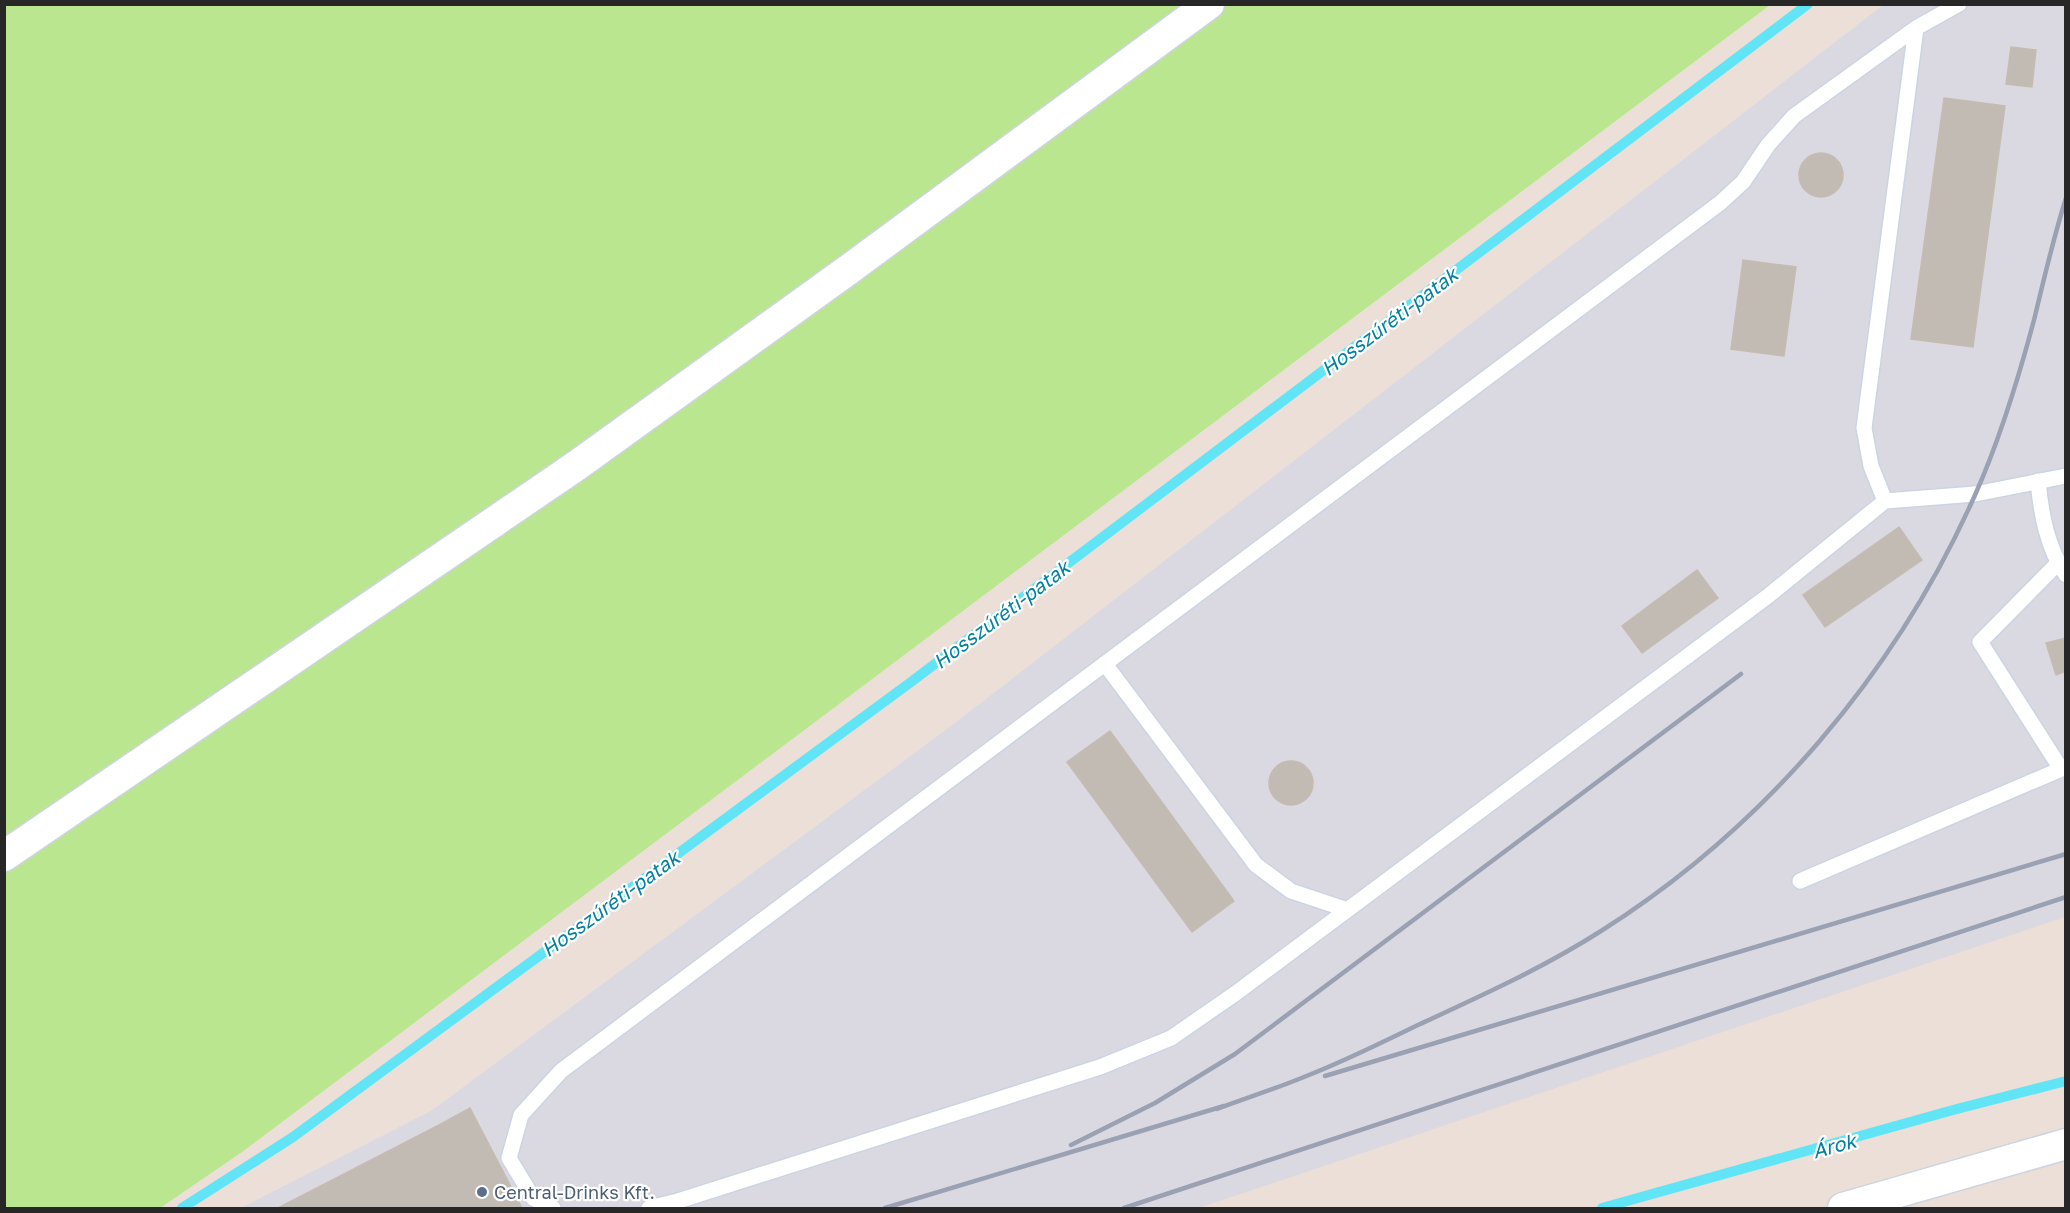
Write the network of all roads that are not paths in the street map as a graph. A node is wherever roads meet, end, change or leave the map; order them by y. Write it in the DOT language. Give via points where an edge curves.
graph roads {
  1 [pos="1209,4"];
  2 [pos="1959,4"];
  3 [pos="1916,27"];
  4 [pos="2066,476"];
  5 [pos="2037,481"];
  6 [pos="1885,501"];
  7 [pos="2062,569"];
  8 [pos="1105,664"];
  9 [pos="2063,768"];
  10 [pos="4,856"];
  11 [pos="1800,881"];
  12 [pos="1346,909"];
  13 [pos="2066,1144"];
  14 [pos="553,1209"];
  15 [pos="649,1209"];
  16 [pos="1843,1209"];
  1 -- 10 [label="street" via="576,466"];
  2 -- 3 [label="lane"];
  3 -- 6 [label="lane" via="1864,428 1871,466"];
  3 -- 8 [label="lane" via="1794,116 1743,182 1720,203"];
  4 -- 5 [label="lane"];
  5 -- 6 [label="lane" via="1975,494"];
  5 -- 7 [label="lane" via="2041,510"];
  6 -- 12 [label="lane" via="1768,596"];
  7 -- 9 [label="lane" via="1980,642"];
  8 -- 12 [label="lane" via="1256,865 1291,891"];
  8 -- 14 [label="lane" via="561,1071 521,1115 509,1158 533,1198"];
  9 -- 11 [label="lane"];
  12 -- 15 [label="lane" via="1171,1038 1089,1071"];
  13 -- 16 [label="street"];
}
